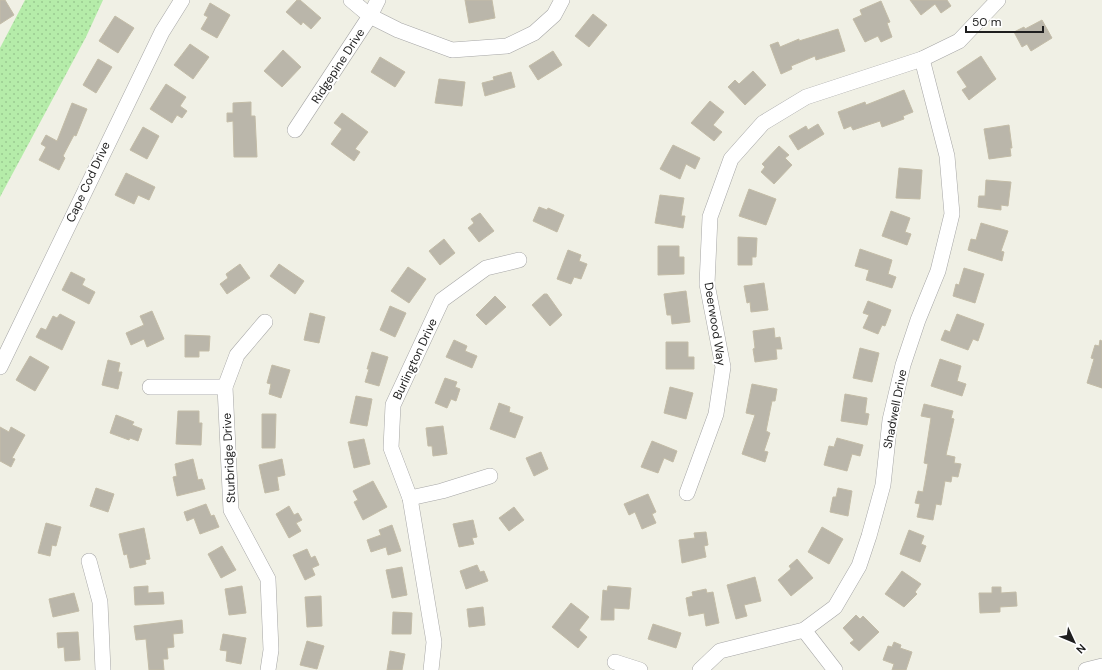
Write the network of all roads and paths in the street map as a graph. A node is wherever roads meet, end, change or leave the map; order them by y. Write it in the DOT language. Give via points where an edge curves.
graph roads {
  1 [pos="182,0"];
  2 [pos="351,0"];
  3 [pos="378,0"];
  4 [pos="562,0"];
  5 [pos="998,0"];
  6 [pos="370,16"];
  7 [pos="922,59"];
  8 [pos="296,130"];
  9 [pos="519,260"];
  10 [pos="265,322"];
  11 [pos="0,367"];
  12 [pos="150,387"];
  13 [pos="225,387"];
  14 [pos="490,476"];
  15 [pos="687,493"];
  16 [pos="410,498"];
  17 [pos="89,561"];
  18 [pos="804,630"];
  19 [pos="615,662"];
  20 [pos="1102,666"];
  21 [pos="103,670"];
  22 [pos="268,670"];
  23 [pos="431,670"];
  24 [pos="640,670"];
  25 [pos="700,670"];
  26 [pos="835,670"];
  27 [pos="1086,670"];
  1 -- 11 [label="street, Cape Cod Drive" via="158,39"];
  2 -- 6 [label="street"];
  3 -- 6 [label="street, Ridgepine Drive"];
  4 -- 6 [label="street" via="554,15 534,33 506,46 452,50 398,30"];
  5 -- 7 [label="street, Deerwood Way" via="959,41"];
  6 -- 8 [label="street, Ridgepine Drive"];
  7 -- 15 [label="street, Deerwood Way" via="806,97 763,123 731,158 710,217 707,284 722,367 716,414"];
  7 -- 18 [label="street, Shadwell Drive" via="947,156 952,214 938,271 918,320 904,365 890,420 883,485 859,566 835,607"];
  9 -- 16 [label="street, Burlington Drive" via="486,268 442,300 393,406 391,448"];
  10 -- 13 [label="street, Sturbridge Drive" via="237,355"];
  12 -- 13 [label="street"];
  13 -- 22 [label="street, Sturbridge Drive" via="231,510 268,579 271,650"];
  14 -- 16 [label="street"];
  16 -- 23 [label="street, Burlington Drive" via="434,642"];
  17 -- 21 [label="street" via="100,602"];
  18 -- 25 [label="street, Shadwell Drive" via="720,651"];
  18 -- 26 [label="street"];
  19 -- 24 [label="street"];
  20 -- 27 [label="street"];
}
